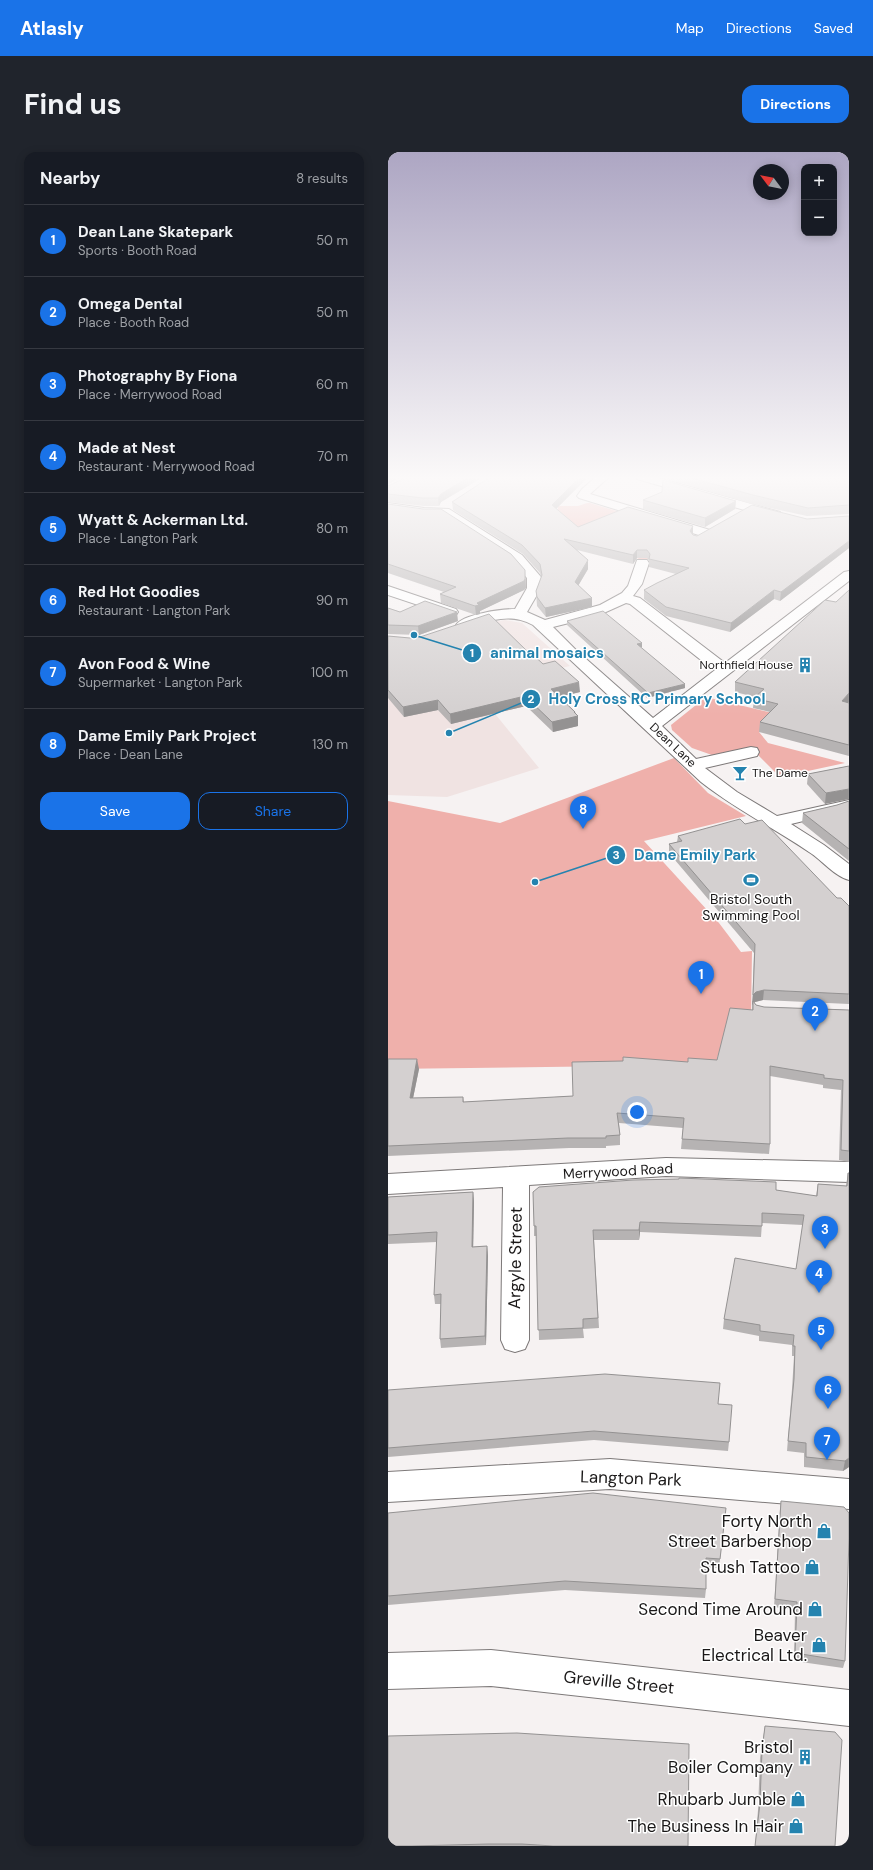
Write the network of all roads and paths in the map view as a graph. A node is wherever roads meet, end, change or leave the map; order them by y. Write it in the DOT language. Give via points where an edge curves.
graph roads {
  1 [pos="514,556"];
  2 [pos="642,563"];
  3 [pos="849,575"];
  4 [pos="388,590"];
  5 [pos="624,598"];
  6 [pos="519,614"];
  7 [pos="476,621"];
  8 [pos="542,625"];
  9 [pos="449,630"];
  10 [pos="727,669"];
  11 [pos="652,726"];
  12 [pos="751,752"];
  13 [pos="694,765"];
  14 [pos="849,805"];
  15 [pos="776,822"];
  16 [pos="849,874"];
  17 [pos="849,1172"];
  18 [pos="516,1177"];
  19 [pos="388,1184"];
  20 [pos="515,1340"];
  21 [pos="388,1487"];
  22 [pos="849,1494"];
  23 [pos="388,1671"];
  24 [pos="849,1708"];
  1 -- 6 [label="street" via="534,577 534,588"];
  2 -- 5 [label="street" via="635,586"];
  3 -- 10 [label="street"];
  4 -- 7 [label="street"];
  5 -- 8 [label="street" via="592,613"];
  5 -- 10 [label="street" via="635,601 716,665"];
  6 -- 7 [label="street, Dean Lane" via="494,615"];
  6 -- 8 [label="street, Dean Lane" via="533,618"];
  7 -- 9 [label="street, Dean Lane"];
  8 -- 11 [label="street, Dean Lane"];
  10 -- 11 [label="street"];
  11 -- 13 [label="street, Dean Lane"];
  12 -- 13 [label="street"];
  13 -- 15 [label="street, Dean Lane" via="713,784"];
  14 -- 15 [label="street"];
  15 -- 16 [label="street, Dean Lane" via="813,845"];
  17 -- 18 [label="street, Merrywood Road" via="666,1167"];
  18 -- 19 [label="street, Merrywood Road"];
  18 -- 20 [label="street, Argyle Street"];
  21 -- 22 [label="street, Langton Park" via="610,1474"];
  23 -- 24 [label="street, Greville Street" via="491,1668"];
}
